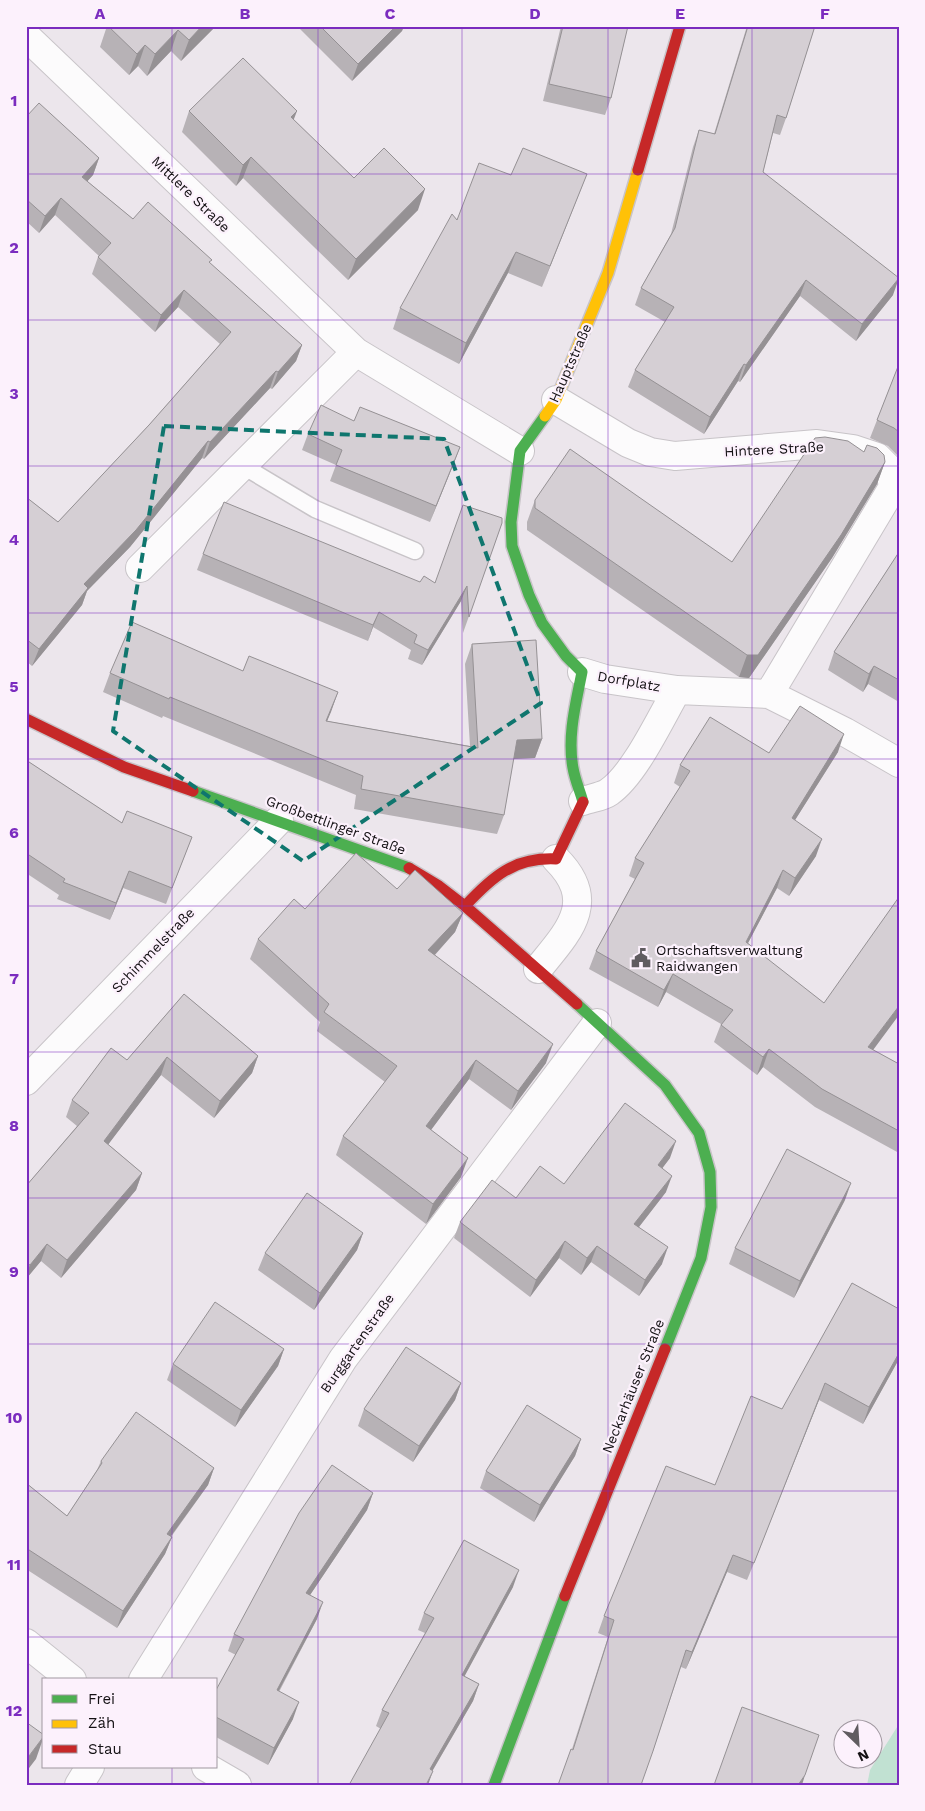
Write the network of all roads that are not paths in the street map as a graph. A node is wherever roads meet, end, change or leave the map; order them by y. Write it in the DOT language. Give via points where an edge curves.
graph roads {
  1 [pos="680,26"];
  2 [pos="26,36"];
  3 [pos="356,352"];
  4 [pos="556,400"];
  5 [pos="520,451"];
  6 [pos="243,466"];
  7 [pos="415,551"];
  8 [pos="140,568"];
  9 [pos="582,672"];
  10 [pos="677,690"];
  11 [pos="769,694"];
  12 [pos="26,719"];
  13 [pos="899,763"];
  14 [pos="583,801"];
  15 [pos="279,820"];
  16 [pos="556,859"];
  17 [pos="465,906"];
  18 [pos="538,969"];
  19 [pos="597,1023"];
  20 [pos="26,1081"];
  21 [pos="26,1643"];
  22 [pos="70,1678"];
  23 [pos="144,1678"];
  24 [pos="89,1768"];
  25 [pos="208,1768"];
  26 [pos="79,1785"];
  27 [pos="237,1785"];
  28 [pos="494,1785"];
  1 -- 4 [label="street, Hauptstraße" via="608,273"];
  2 -- 3 [label="street, Mittlere Straße"];
  3 -- 5 [label="street, Mittlere Straße"];
  3 -- 6 [label="street"];
  4 -- 5 [label="street, Hauptstraße"];
  4 -- 11 [label="street, Hintere Straße" via="628,443 650,452 675,456 817,444 853,449 877,457 890,470 893,486"];
  5 -- 9 [label="street, Hauptstraße" via="511,522 512,546 542,623"];
  6 -- 7 [label="lane" via="315,509"];
  6 -- 8 [label="street"];
  9 -- 10 [label="street, Dorfplatz" via="605,679"];
  9 -- 14 [label="street" via="571,729 572,768"];
  10 -- 11 [label="street, Dorfplatz"];
  10 -- 14 [label="street" via="622,782 607,794"];
  11 -- 13 [label="street"];
  12 -- 15 [label="street, Großbettlinger Straße" via="124,767"];
  14 -- 16 [label="street"];
  15 -- 17 [label="street, Großbettlinger Straße" via="412,869"];
  15 -- 20 [label="street, Schimmelstraße"];
  16 -- 17 [label="street" via="529,859 506,868 486,882"];
  16 -- 18 [label="street" via="574,882 578,908 573,923"];
  17 -- 18 [label="street, Großbettlinger Straße"];
  18 -- 19 [label="street, Großbettlinger Straße"];
  19 -- 23 [label="street, Burggartenstraße" via="342,1359"];
  19 -- 28 [label="street, Neckarhäuser Straße" via="665,1085 699,1133 710,1172 712,1207 701,1258 549,1636"];
  21 -- 22 [label="street"];
  24 -- 26 [label="street"];
  25 -- 27 [label="street"];
}
